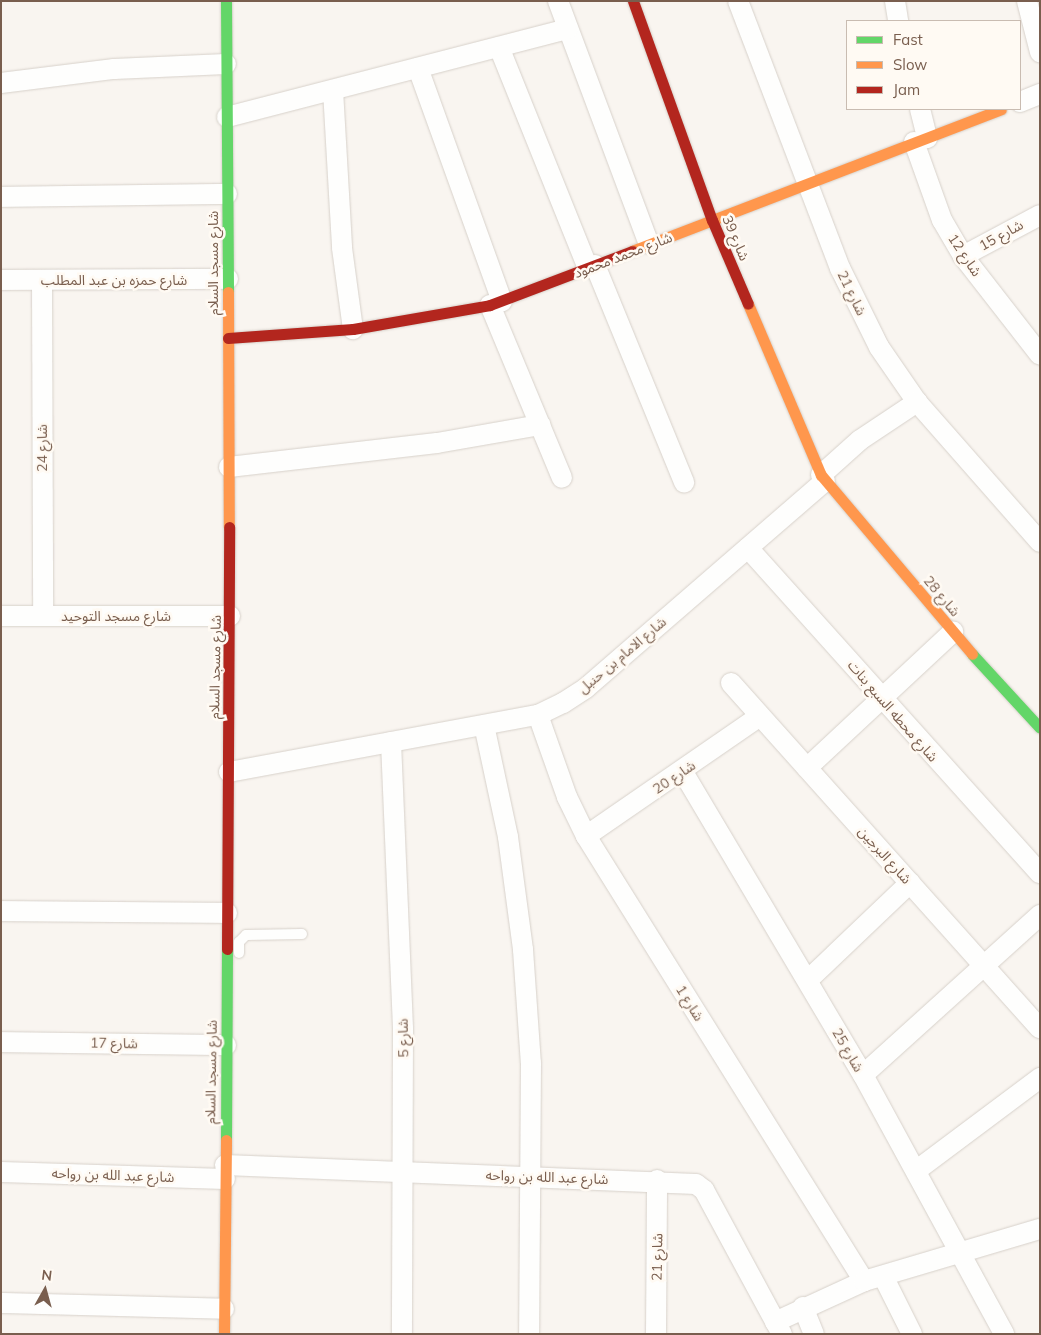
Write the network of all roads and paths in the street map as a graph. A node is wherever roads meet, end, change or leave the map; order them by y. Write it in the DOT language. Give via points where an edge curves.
graph roads {
  1 [pos="226,1"];
  2 [pos="558,1"];
  3 [pos="633,1"];
  4 [pos="738,1"];
  5 [pos="895,1"];
  6 [pos="1026,1"];
  7 [pos="898,20"];
  8 [pos="568,29"];
  9 [pos="499,46"];
  10 [pos="1040,52"];
  11 [pos="226,64"];
  12 [pos="418,68"];
  13 [pos="1,83"];
  14 [pos="333,90"];
  15 [pos="1040,94"];
  16 [pos="1021,102"];
  17 [pos="920,110"];
  18 [pos="998,110"];
  19 [pos="227,117"];
  20 [pos="921,140"];
  21 [pos="808,184"];
  22 [pos="227,194"];
  23 [pos="1,197"];
  24 [pos="712,220"];
  25 [pos="1037,221"];
  26 [pos="649,244"];
  27 [pos="963,256"];
  28 [pos="591,267"];
  29 [pos="1,280"];
  30 [pos="228,280"];
  31 [pos="42,281"];
  32 [pos="496,303"];
  33 [pos="352,329"];
  34 [pos="228,338"];
  35 [pos="1040,355"];
  36 [pos="917,402"];
  37 [pos="540,425"];
  38 [pos="229,467"];
  39 [pos="562,478"];
  40 [pos="823,478"];
  41 [pos="684,482"];
  42 [pos="1040,542"];
  43 [pos="748,548"];
  44 [pos="1,616"];
  45 [pos="43,616"];
  46 [pos="230,616"];
  47 [pos="953,632"];
  48 [pos="731,683"];
  49 [pos="882,697"];
  50 [pos="538,715"];
  51 [pos="760,716"];
  52 [pos="484,725"];
  53 [pos="1040,728"];
  54 [pos="391,742"];
  55 [pos="807,768"];
  56 [pos="229,772"];
  57 [pos="683,772"];
  58 [pos="586,836"];
  59 [pos="1040,873"];
  60 [pos="910,883"];
  61 [pos="1,911"];
  62 [pos="228,913"];
  63 [pos="1040,915"];
  64 [pos="302,934"];
  65 [pos="984,965"];
  66 [pos="239,966"];
  67 [pos="808,980"];
  68 [pos="1040,1028"];
  69 [pos="232,1039"];
  70 [pos="1,1042"];
  71 [pos="863,1076"];
  72 [pos="1040,1078"];
  73 [pos="916,1170"];
  74 [pos="1,1172"];
  75 [pos="225,1172"];
  76 [pos="403,1172"];
  77 [pos="531,1177"];
  78 [pos="658,1180"];
  79 [pos="1040,1229"];
  80 [pos="959,1253"];
  81 [pos="883,1276"];
  82 [pos="864,1281"];
  83 [pos="1,1303"];
  84 [pos="803,1307"];
  85 [pos="224,1309"];
  86 [pos="779,1328"];
  87 [pos="224,1334"];
  88 [pos="402,1334"];
  89 [pos="529,1334"];
  90 [pos="656,1334"];
  91 [pos="814,1334"];
  92 [pos="912,1334"];
  93 [pos="1004,1334"];
  1 -- 11 [label="street, شارع مسجد السلام"];
  2 -- 8 [label="street"];
  3 -- 24 [label="street, شارع 39"];
  4 -- 21 [label="street, شارع 21"];
  5 -- 7 [label="street"];
  6 -- 10 [label="street"];
  8 -- 9 [label="street"];
  8 -- 26 [label="street"];
  9 -- 12 [label="street"];
  9 -- 28 [label="street"];
  11 -- 13 [label="street" via="114,69"];
  11 -- 19 [label="street, شارع مسجد السلام"];
  12 -- 14 [label="street"];
  12 -- 32 [label="street"];
  14 -- 19 [label="street"];
  14 -- 33 [label="street" via="342,248"];
  15 -- 16 [label="street"];
  17 -- 20 [label="street, شارع 12"];
  18 -- 20 [label="street, شارع محمد محمود"];
  19 -- 22 [label="street, شارع مسجد السلام"];
  20 -- 21 [label="street, شارع محمد محمود"];
  20 -- 27 [label="street, شارع 12" via="935,204"];
  21 -- 24 [label="street, شارع محمد محمود"];
  21 -- 36 [label="street, شارع 21" via="840,268 875,338"];
  22 -- 23 [label="street"];
  22 -- 30 [label="street, شارع مسجد السلام"];
  24 -- 26 [label="street, شارع محمد محمود"];
  24 -- 40 [label="street, شارع 39"];
  25 -- 27 [label="street, شارع 15"];
  26 -- 28 [label="street, شارع محمد محمود"];
  27 -- 35 [label="street, شارع 12"];
  28 -- 32 [label="street, شارع محمد محمود"];
  28 -- 41 [label="street"];
  29 -- 31 [label="street, شارع حمزه بن عبد المطلب"];
  30 -- 31 [label="street, شارع حمزه بن عبد المطلب"];
  30 -- 34 [label="street, شارع مسجد السلام"];
  31 -- 45 [label="street, شارع 24"];
  32 -- 33 [label="street, شارع محمد محمود"];
  32 -- 37 [label="street"];
  33 -- 34 [label="street, شارع محمد محمود"];
  34 -- 38 [label="street, شارع مسجد السلام"];
  36 -- 40 [label="street, شارع الامام بن حنبل" via="860,440"];
  36 -- 42 [label="street, شارع 21"];
  37 -- 38 [label="street" via="437,443"];
  37 -- 39 [label="street"];
  38 -- 46 [label="street, شارع مسجد السلام"];
  40 -- 43 [label="street, شارع الامام بن حنبل"];
  40 -- 47 [label="street, شارع 28"];
  43 -- 49 [label="street, شارع محطه السبع بنات"];
  43 -- 50 [label="street, شارع الامام بن حنبل" via="586,688"];
  44 -- 45 [label="street, شارع مسجد التوحيد"];
  45 -- 46 [label="street, شارع مسجد التوحيد"];
  46 -- 56 [label="street, شارع مسجد السلام"];
  47 -- 49 [label="street"];
  47 -- 53 [label="street, شارع 28"];
  48 -- 51 [label="street, شارع البرجين"];
  49 -- 55 [label="street"];
  49 -- 59 [label="street, شارع محطه السبع بنات"];
  50 -- 52 [label="street, شارع الامام بن حنبل"];
  50 -- 58 [label="street, شارع 1" via="563,789"];
  51 -- 55 [label="street, شارع البرجين"];
  51 -- 57 [label="street, شارع 20"];
  52 -- 54 [label="street, شارع الامام بن حنبل"];
  52 -- 77 [label="street" via="508,836 523,950 531,1063"];
  54 -- 56 [label="street, شارع الامام بن حنبل"];
  54 -- 76 [label="street, شارع 5" via="402,981"];
  55 -- 60 [label="street, شارع البرجين"];
  56 -- 62 [label="street, شارع مسجد السلام"];
  57 -- 58 [label="street, شارع 20"];
  57 -- 67 [label="street, شارع 25"];
  58 -- 82 [label="street, شارع 1"];
  60 -- 65 [label="street, شارع البرجين"];
  60 -- 67 [label="street"];
  61 -- 62 [label="street"];
  62 -- 69 [label="street, شارع مسجد السلام"];
  63 -- 65 [label="street"];
  64 -- 66 [label="lane" via="246,935 239,942"];
  65 -- 68 [label="street, شارع البرجين"];
  65 -- 71 [label="street"];
  67 -- 71 [label="street, شارع 25"];
  69 -- 70 [label="street, شارع 17"];
  69 -- 75 [label="street, شارع مسجد السلام"];
  71 -- 73 [label="street, شارع 25"];
  72 -- 73 [label="street"];
  73 -- 80 [label="street, شارع 25"];
  74 -- 75 [label="street, شارع عبد الله بن رواحه"];
  75 -- 76 [label="street, شارع عبد الله بن رواحه"];
  75 -- 85 [label="street, شارع مسجد السلام"];
  76 -- 77 [label="street, شارع عبد الله بن رواحه"];
  76 -- 88 [label="street, شارع 5"];
  77 -- 78 [label="street, شارع عبد الله بن رواحه"];
  77 -- 89 [label="street"];
  78 -- 86 [label="street, شارع عبد الله بن رواحه" via="687,1181 704,1190"];
  78 -- 90 [label="street, شارع 21"];
  79 -- 80 [label="street"];
  80 -- 81 [label="street"];
  80 -- 93 [label="street, شارع 25"];
  81 -- 82 [label="street"];
  81 -- 92 [label="street"];
  82 -- 84 [label="street"];
  83 -- 85 [label="street"];
  84 -- 86 [label="street"];
  84 -- 91 [label="street"];
  85 -- 87 [label="street, شارع مسجد السلام"];
}
